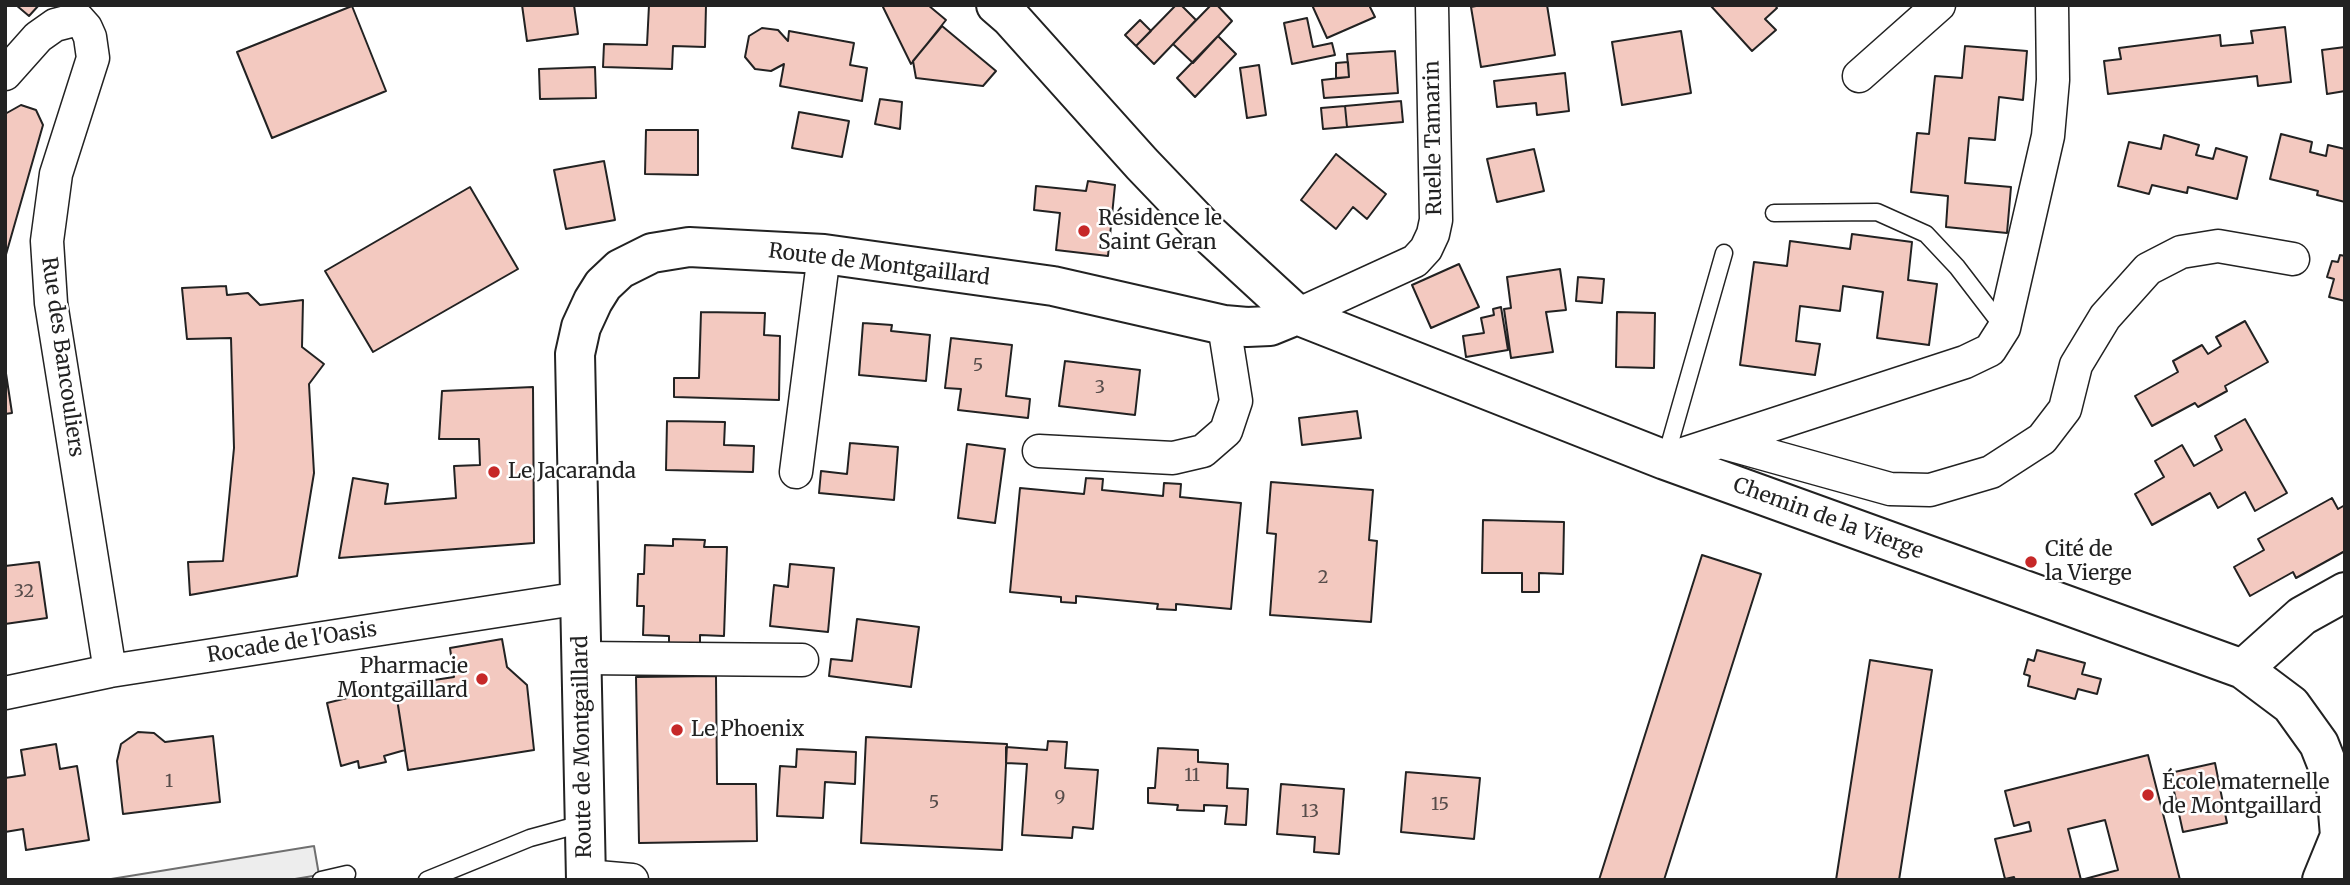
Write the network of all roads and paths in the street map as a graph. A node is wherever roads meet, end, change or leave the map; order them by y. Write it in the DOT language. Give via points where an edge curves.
graph roads {
  1 [pos="996,5"];
  2 [pos="1432,5"];
  3 [pos="1939,5"];
  4 [pos="2052,5"];
  5 [pos="82,12"];
  6 [pos="5,74"];
  7 [pos="1859,76"];
  8 [pos="1774,213"];
  9 [pos="1724,253"];
  10 [pos="824,254"];
  11 [pos="2293,259"];
  12 [pos="1297,315"];
  13 [pos="1224,325"];
  14 [pos="2004,328"];
  15 [pos="1721,442"];
  16 [pos="1040,451"];
  17 [pos="1665,460"];
  18 [pos="796,472"];
  19 [pos="2345,592"];
  20 [pos="581,598"];
  21 [pos="581,658"];
  22 [pos="802,660"];
  23 [pos="2243,668"];
  24 [pos="110,671"];
  25 [pos="5,693"];
  26 [pos="585,824"];
  27 [pos="347,874"];
  28 [pos="586,878"];
  29 [pos="321,880"];
  30 [pos="427,880"];
  31 [pos="632,880"];
  32 [pos="2322,880"];
  1 -- 12 [label="street" via="1209,234"];
  2 -- 12 [label="street, Ruelle Tamarin" via="1433,234 1415,261"];
  3 -- 7 [label="street"];
  4 -- 14 [label="street" via="2048,136"];
  5 -- 6 [label="street, Rue des Bancouliers" via="38,37"];
  5 -- 24 [label="street, Rue des Bancouliers" via="93,58 56,174 47,241 51,303"];
  8 -- 14 [label="lane" via="1877,212 1926,234"];
  9 -- 17 [label="lane"];
  10 -- 13 [label="street, Route de Montgaillard" via="1053,286"];
  10 -- 18 [label="street"];
  10 -- 20 [label="street, Route de Montgaillard" via="689,247 652,253 620,269 603,285 581,327 575,354"];
  11 -- 15 [label="street" via="2218,246 2181,252 2148,269 2105,317 2076,365 2065,409 2042,439 1991,472 1930,490 1890,489"];
  12 -- 13 [label="street, Route de Montgaillard" via="1270,326"];
  12 -- 17 [label="street, Chemin de la Vierge"];
  13 -- 16 [label="street" via="1236,401 1226,431 1203,451 1173,458"];
  14 -- 15 [label="street" via="1990,349 1965,362"];
  15 -- 17 [label="street"];
  17 -- 23 [label="street, Chemin de la Vierge"];
  19 -- 23 [label="street" via="2302,615"];
  20 -- 21 [label="street, Route de Montgaillard"];
  20 -- 24 [label="street, Rocade de l'Oasis"];
  21 -- 22 [label="street"];
  21 -- 26 [label="street, Route de Montgaillard"];
  23 -- 32 [label="street, Chemin de la Vierge" via="2291,705 2319,744 2336,786 2340,836"];
  24 -- 25 [label="street, Rocade de l'Oasis"];
  26 -- 28 [label="street, Route de Montgaillard"];
  26 -- 30 [label="lane" via="530,838"];
  27 -- 29 [label="lane"];
  28 -- 31 [label="street"];
}
